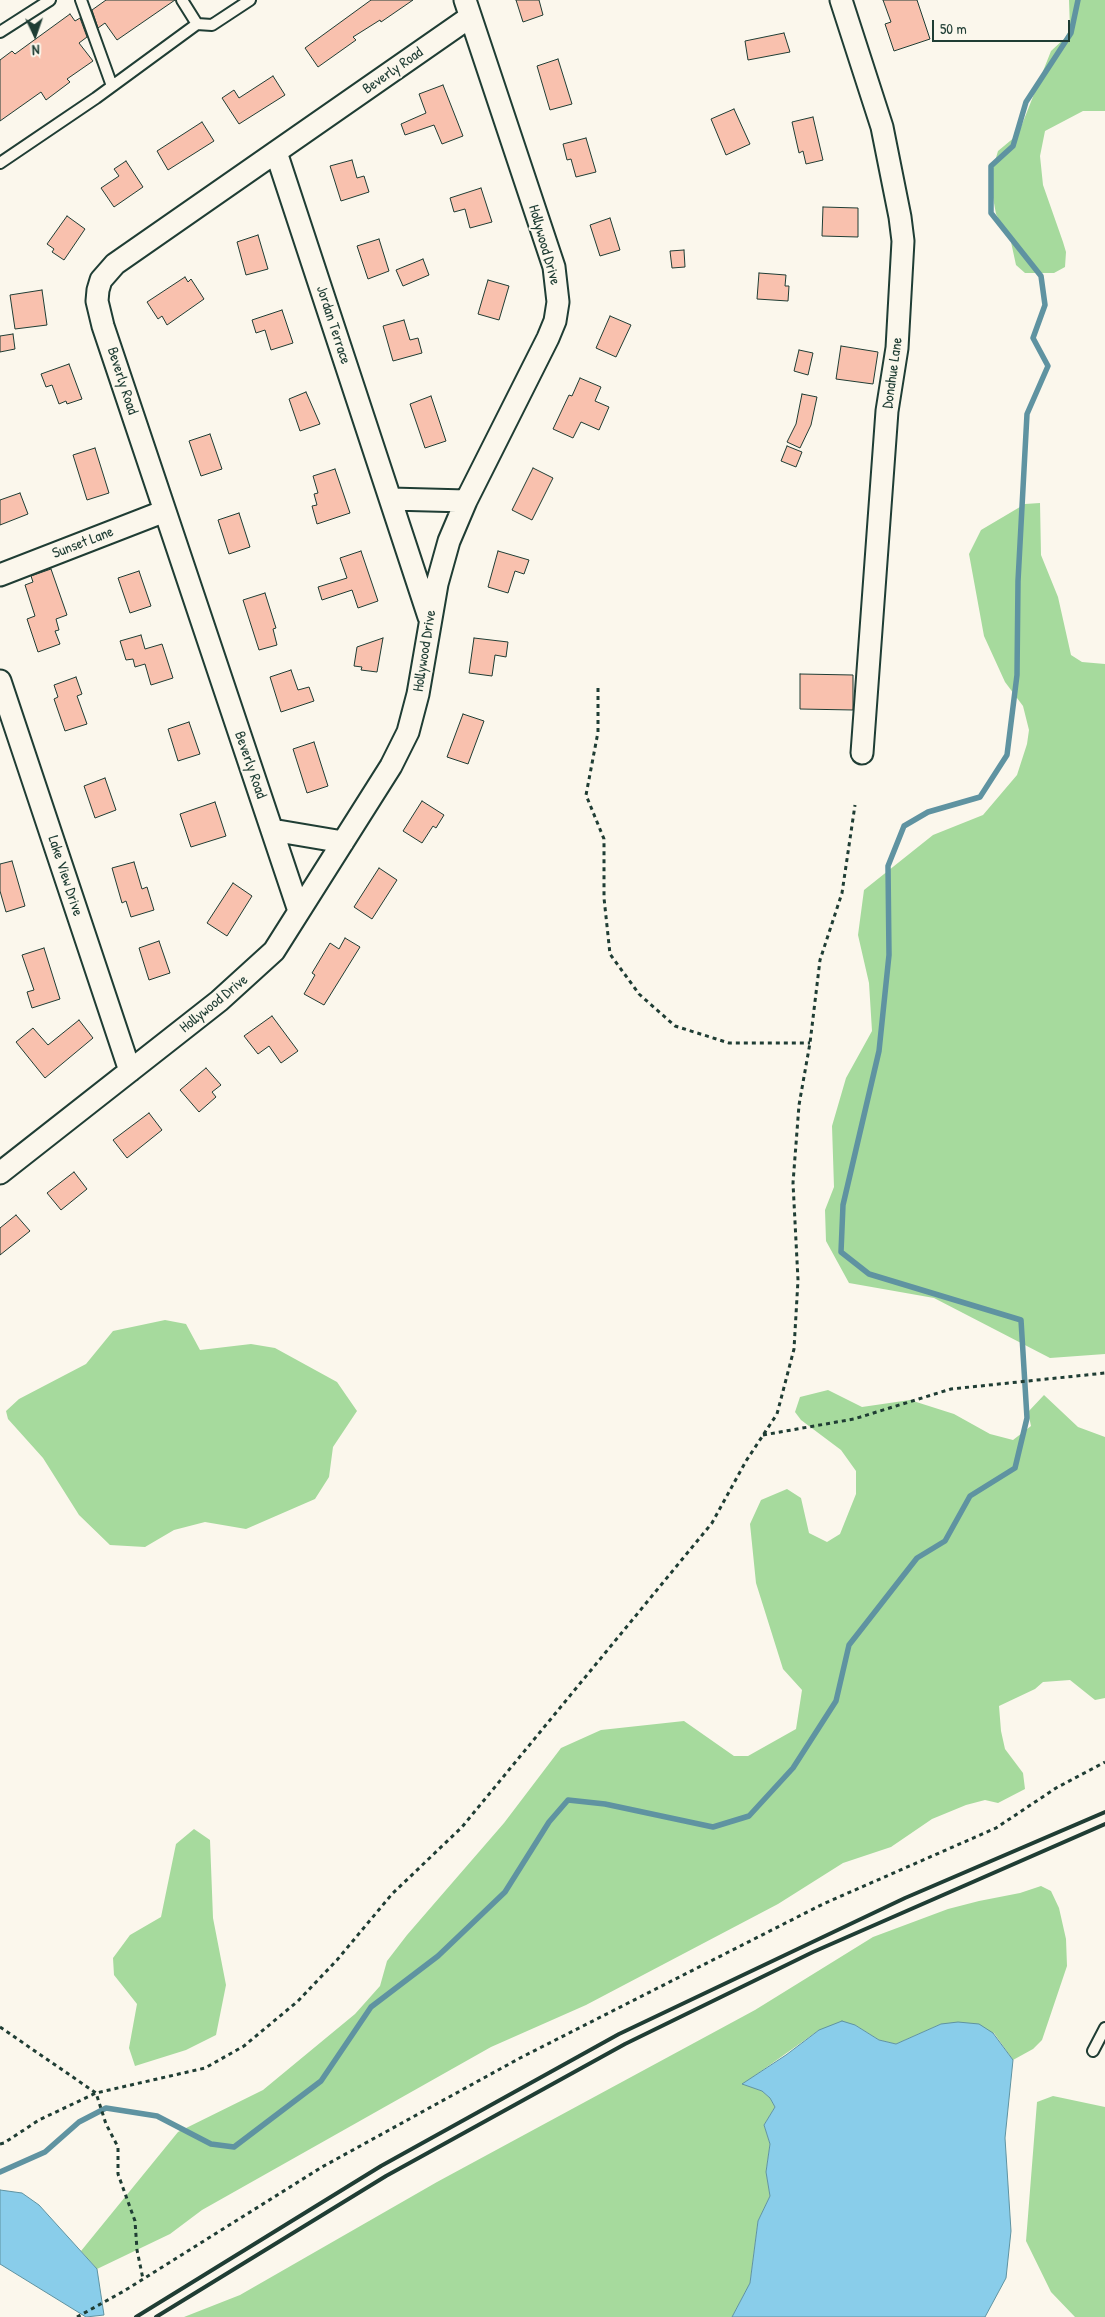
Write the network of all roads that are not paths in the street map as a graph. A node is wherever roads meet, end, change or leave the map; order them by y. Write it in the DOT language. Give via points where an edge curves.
graph roads {
  1 [pos="50,0"];
  2 [pos="81,0"];
  3 [pos="182,0"];
  4 [pos="250,0"];
  5 [pos="840,0"];
  6 [pos="38,3"];
  7 [pos="467,8"];
  8 [pos="197,24"];
  9 [pos="0,32"];
  10 [pos="112,86"];
  11 [pos="276,152"];
  12 [pos="0,162"];
  13 [pos="391,499"];
  14 [pos="466,500"];
  15 [pos="165,511"];
  16 [pos="0,575"];
  17 [pos="430,620"];
  18 [pos="0,681"];
  19 [pos="862,753"];
  20 [pos="272,830"];
  21 [pos="343,842"];
  22 [pos="300,911"];
  23 [pos="130,1071"];
  24 [pos="0,1173"];
  25 [pos="1105,2028"];
  26 [pos="1093,2051"];
  1 -- 6 [label="lane"];
  2 -- 10 [label="lane"];
  3 -- 8 [label="lane"];
  4 -- 8 [label="lane" via="212,25"];
  5 -- 19 [label="street, Donahue Lane" via="882,127 903,241 897,356 887,411"];
  6 -- 9 [label="lane"];
  7 -- 11 [label="street, Beverly Road"];
  7 -- 14 [label="street, Hollywood Drive" via="554,267 558,302 548,338"];
  8 -- 10 [label="lane"];
  10 -- 12 [label="lane"];
  11 -- 13 [label="street, Jordan Terrace"];
  11 -- 15 [label="street, Beverly Road" via="115,264 101,280 97,301 101,320"];
  13 -- 14 [label="street"];
  13 -- 17 [label="street, Jordan Terrace"];
  14 -- 17 [label="street, Hollywood Drive" via="444,556"];
  15 -- 16 [label="street, Sunset Lane"];
  15 -- 20 [label="street, Beverly Road"];
  17 -- 21 [label="street, Hollywood Drive" via="408,732 391,766"];
  18 -- 23 [label="street, Lake View Drive"];
  20 -- 21 [label="street"];
  20 -- 22 [label="street, Beverly Road"];
  21 -- 22 [label="street, Hollywood Drive"];
  22 -- 23 [label="street, Hollywood Drive" via="274,951 254,971"];
  23 -- 24 [label="street, Hollywood Drive"];
  25 -- 26 [label="lane"];
}
